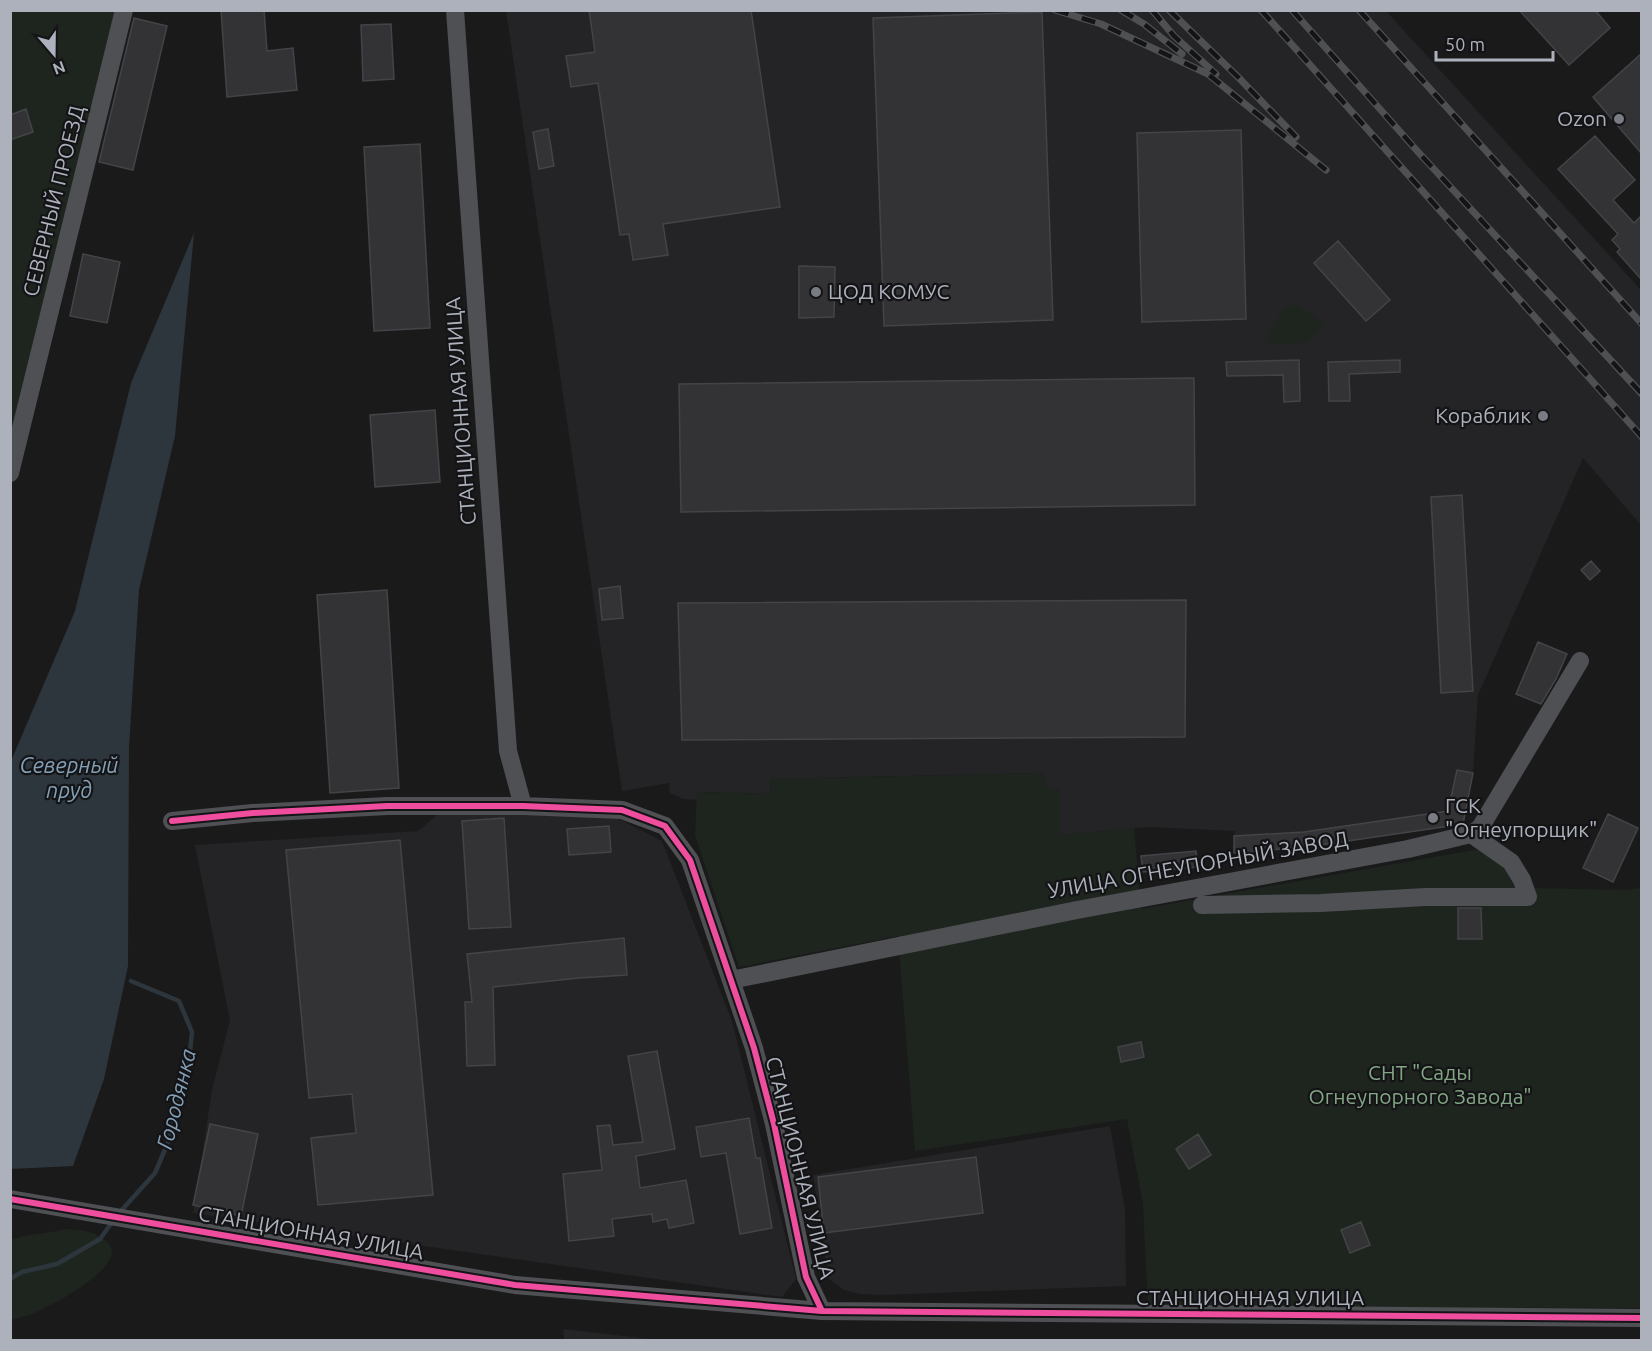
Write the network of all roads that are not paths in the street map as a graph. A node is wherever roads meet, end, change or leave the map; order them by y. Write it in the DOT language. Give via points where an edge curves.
graph roads {
  1 [pos="124,10"];
  2 [pos="455,10"];
  3 [pos="10,473"];
  4 [pos="1580,661"];
  5 [pos="523,806"];
  6 [pos="172,821"];
  7 [pos="1471,834"];
  8 [pos="1202,906"];
  9 [pos="731,980"];
  10 [pos="10,1199"];
  11 [pos="822,1311"];
  12 [pos="1641,1318"];
  1 -- 3 [label="street, СЕВЕРНЫЙ ПРОЕЗД"];
  2 -- 5 [label="street, СТАНЦИОННАЯ УЛИЦА" via="508,751"];
  4 -- 7 [label="street" via="1480,828"];
  5 -- 6 [label="street, СТАНЦИОННАЯ УЛИЦА" via="387,806"];
  5 -- 9 [label="street, СТАНЦИОННАЯ УЛИЦА" via="622,810 665,826 690,860"];
  7 -- 8 [label="street" via="1511,862 1528,897"];
  7 -- 9 [label="street, УЛИЦА ОГНЕУПОРНЫЙ ЗАВОД"];
  9 -- 11 [label="street, СТАНЦИОННАЯ УЛИЦА" via="774,1124 806,1278"];
  10 -- 11 [label="street, СТАНЦИОННАЯ УЛИЦА" via="515,1285"];
  11 -- 12 [label="street, СТАНЦИОННАЯ УЛИЦА"];
}
